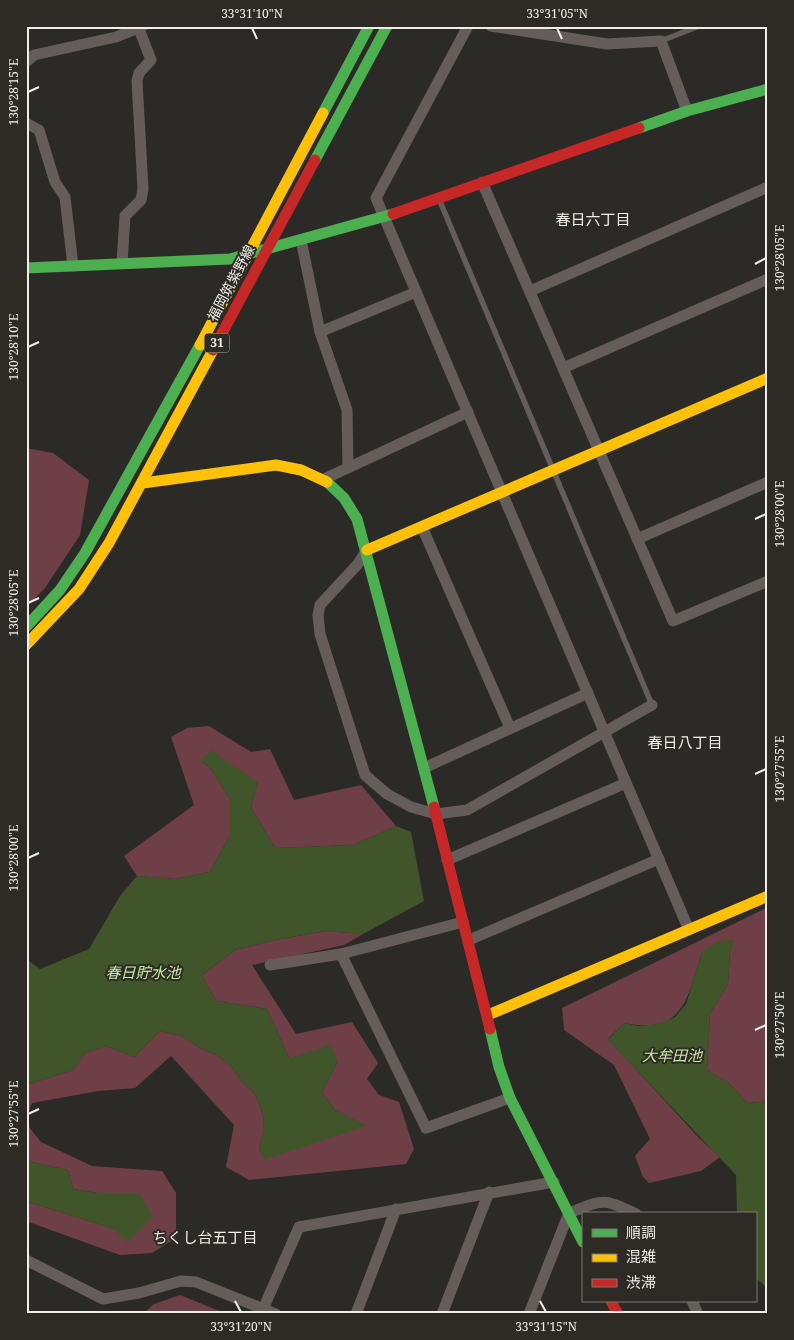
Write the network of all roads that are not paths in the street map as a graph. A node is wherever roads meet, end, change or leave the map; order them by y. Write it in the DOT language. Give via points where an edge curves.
graph roads {
  1 [pos="368,26"];
  2 [pos="387,26"];
  3 [pos="468,26"];
  4 [pos="491,26"];
  5 [pos="699,26"];
  6 [pos="141,28"];
  7 [pos="563,31"];
  8 [pos="661,41"];
  9 [pos="26,62"];
  10 [pos="768,89"];
  11 [pos="687,111"];
  12 [pos="26,123"];
  13 [pos="482,182"];
  14 [pos="768,187"];
  15 [pos="438,197"];
  16 [pos="385,217"];
  17 [pos="301,240"];
  18 [pos="265,250"];
  19 [pos="246,256"];
  20 [pos="122,263"];
  21 [pos="74,266"];
  22 [pos="26,268"];
  23 [pos="768,279"];
  24 [pos="530,291"];
  25 [pos="416,292"];
  26 [pos="320,332"];
  27 [pos="563,368"];
  28 [pos="768,378"];
  29 [pos="468,412"];
  30 [pos="599,450"];
  31 [pos="348,466"];
  32 [pos="553,470"];
  33 [pos="324,479"];
  34 [pos="142,482"];
  35 [pos="768,482"];
  36 [pos="502,492"];
  37 [pos="422,527"];
  38 [pos="637,539"];
  39 [pos="367,550"];
  40 [pos="768,581"];
  41 [pos="26,627"];
  42 [pos="26,645"];
  43 [pos="588,693"];
  44 [pos="652,705"];
  45 [pos="510,728"];
  46 [pos="604,730"];
  47 [pos="424,768"];
  48 [pos="626,783"];
  49 [pos="436,814"];
  50 [pos="659,859"];
  51 [pos="447,860"];
  52 [pos="768,896"];
  53 [pos="464,922"];
  54 [pos="689,930"];
  55 [pos="469,940"];
  56 [pos="341,954"];
  57 [pos="270,965"];
  58 [pos="488,1015"];
  59 [pos="510,1098"];
  60 [pos="554,1182"];
  61 [pos="489,1192"];
  62 [pos="396,1209"];
  63 [pos="632,1212"];
  64 [pos="569,1213"];
  65 [pos="582,1240"];
  66 [pos="26,1260"];
  67 [pos="612,1302"];
  68 [pos="692,1302"];
  69 [pos="264,1307"];
  70 [pos="276,1314"];
  71 [pos="356,1314"];
  72 [pos="442,1314"];
  73 [pos="529,1314"];
  74 [pos="618,1314"];
  75 [pos="698,1314"];
  1 -- 19 [label="street, 福岡筑紫野線 / 31"];
  2 -- 18 [label="street, 福岡筑紫野線 / 31"];
  3 -- 16 [label="street" via="376,198"];
  4 -- 7 [label="street"];
  5 -- 8 [label="lane"];
  6 -- 9 [label="street" via="116,38 34,55"];
  6 -- 20 [label="street" via="150,60 138,73 137,81 143,189 140,200 126,216"];
  7 -- 8 [label="street" via="606,44"];
  8 -- 11 [label="street"];
  10 -- 11 [label="street"];
  11 -- 13 [label="street"];
  12 -- 21 [label="street" via="39,130 55,182 64,197"];
  13 -- 15 [label="street"];
  13 -- 24 [label="street"];
  14 -- 24 [label="street"];
  15 -- 16 [label="street"];
  15 -- 32 [label="lane"];
  16 -- 17 [label="street"];
  16 -- 25 [label="street"];
  17 -- 18 [label="street"];
  17 -- 26 [label="street"];
  18 -- 19 [label="street"];
  18 -- 34 [label="street, 福岡筑紫野線 / 31"];
  19 -- 20 [label="street"];
  19 -- 41 [label="street, 福岡筑紫野線 / 31" via="85,553 60,590"];
  20 -- 21 [label="street"];
  21 -- 22 [label="street"];
  23 -- 27 [label="street"];
  24 -- 27 [label="street"];
  25 -- 26 [label="street"];
  25 -- 29 [label="street"];
  26 -- 31 [label="street" via="348,410"];
  27 -- 30 [label="street"];
  28 -- 30 [label="street"];
  29 -- 31 [label="street"];
  29 -- 36 [label="street"];
  30 -- 32 [label="street"];
  30 -- 38 [label="street"];
  31 -- 33 [label="street"];
  32 -- 36 [label="street"];
  32 -- 44 [label="lane"];
  33 -- 34 [label="street" via="276,465"];
  33 -- 39 [label="street" via="344,498 357,519"];
  34 -- 42 [label="street, 福岡筑紫野線 / 31" via="79,589"];
  35 -- 38 [label="street"];
  36 -- 37 [label="street"];
  36 -- 43 [label="street"];
  37 -- 39 [label="street"];
  37 -- 45 [label="street"];
  38 -- 40 [label="street" via="673,621"];
  39 -- 47 [label="street"];
  39 -- 49 [label="street" via="320,606 320,634 365,775 387,794 412,807"];
  43 -- 45 [label="street"];
  43 -- 46 [label="street"];
  44 -- 46 [label="street"];
  45 -- 47 [label="street"];
  46 -- 48 [label="street"];
  46 -- 49 [label="street" via="466,810"];
  47 -- 49 [label="street"];
  48 -- 50 [label="street"];
  48 -- 51 [label="street"];
  49 -- 51 [label="street"];
  50 -- 54 [label="street"];
  50 -- 55 [label="street"];
  51 -- 53 [label="street"];
  52 -- 54 [label="street"];
  53 -- 55 [label="street"];
  53 -- 56 [label="street"];
  54 -- 58 [label="street"];
  55 -- 58 [label="street"];
  56 -- 57 [label="street"];
  56 -- 59 [label="street" via="426,1128"];
  58 -- 59 [label="street" via="499,1067"];
  59 -- 60 [label="street"];
  60 -- 61 [label="street"];
  60 -- 64 [label="street"];
  61 -- 62 [label="street"];
  61 -- 72 [label="street"];
  62 -- 69 [label="street" via="299,1227"];
  62 -- 71 [label="street"];
  63 -- 64 [label="street" via="602,1200"];
  64 -- 65 [label="street"];
  64 -- 73 [label="street"];
  66 -- 69 [label="street" via="103,1299 180,1281 196,1282"];
  67 -- 74 [label="street"];
  68 -- 75 [label="street"];
  69 -- 70 [label="street"];
}
